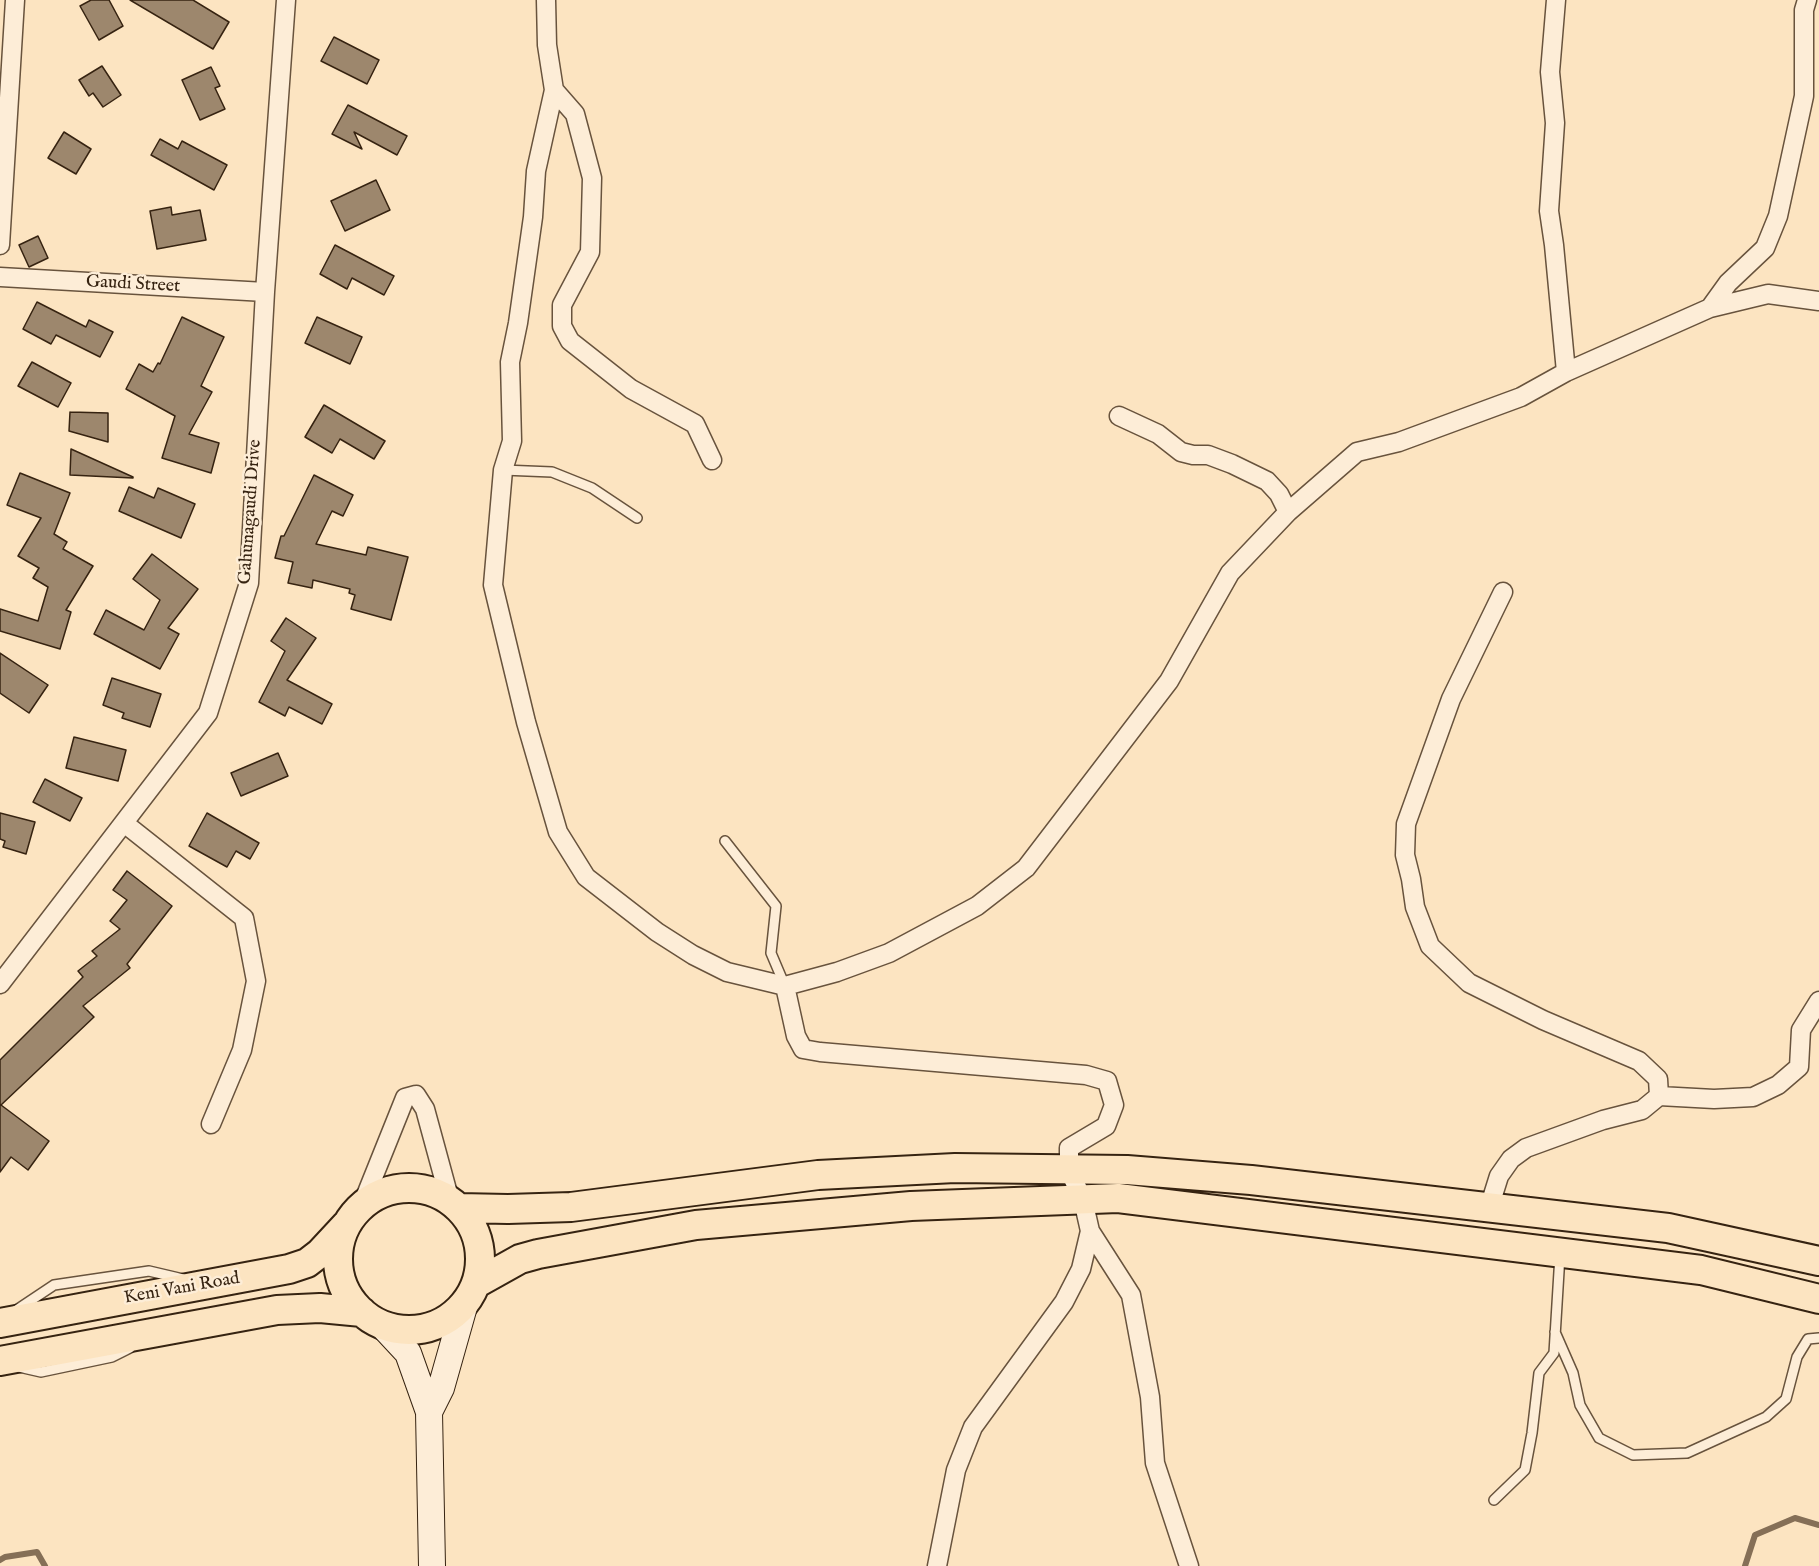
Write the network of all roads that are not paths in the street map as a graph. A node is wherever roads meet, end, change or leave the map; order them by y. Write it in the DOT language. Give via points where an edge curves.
graph roads {
  1 [pos="15,0"];
  2 [pos="286,0"];
  3 [pos="546,0"];
  4 [pos="1556,0"];
  5 [pos="1807,0"];
  6 [pos="7,20"];
  7 [pos="554,90"];
  8 [pos="0,245"];
  9 [pos="0,277"];
  10 [pos="266,292"];
  11 [pos="1819,301"];
  12 [pos="1710,308"];
  13 [pos="1566,372"];
  14 [pos="1119,416"];
  15 [pos="712,460"];
  16 [pos="503,471"];
  17 [pos="1288,512"];
  18 [pos="637,518"];
  19 [pos="1503,592"];
  20 [pos="124,823"];
  21 [pos="725,841"];
  22 [pos="0,984"];
  23 [pos="785,986"];
  24 [pos="1819,1001"];
  25 [pos="1659,1096"];
  26 [pos="211,1124"];
  27 [pos="1069,1170"];
  28 [pos="1083,1200"];
  29 [pos="454,1204"];
  30 [pos="1489,1208"];
  31 [pos="355,1215"];
  32 [pos="1090,1231"];
  33 [pos="1561,1253"];
  34 [pos="1819,1261"];
  35 [pos="471,1293"];
  36 [pos="1819,1299"];
  37 [pos="371,1318"];
  38 [pos="0,1321"];
  39 [pos="1555,1332"];
  40 [pos="1819,1338"];
  41 [pos="0,1362"];
  42 [pos="429,1412"];
  43 [pos="1494,1500"];
  44 [pos="432,1566"];
  45 [pos="937,1566"];
  46 [pos="1189,1566"];
  1 -- 6 [label="street"];
  2 -- 10 [label="street, Gahunagaudi Drive"];
  3 -- 7 [label="street"];
  4 -- 13 [label="street" via="1550,72 1555,123 1549,211"];
  5 -- 12 [label="street" via="1804,96 1778,216 1765,248 1728,283"];
  6 -- 8 [label="street"];
  7 -- 15 [label="street" via="575,114 592,178 590,252 562,305 562,326 570,341 631,389 695,424"];
  7 -- 16 [label="street" via="536,171 533,217 510,362 512,441"];
  9 -- 10 [label="street, Gaudi Street"];
  10 -- 20 [label="street, Gahunagaudi Drive" via="249,583 208,713"];
  11 -- 12 [label="street" via="1768,294"];
  12 -- 13 [label="street"];
  13 -- 17 [label="street" via="1521,397 1399,442 1357,452"];
  14 -- 17 [label="street" via="1158,434 1181,452 1208,455 1267,481"];
  16 -- 18 [label="lane" via="552,472 592,488"];
  16 -- 23 [label="street" via="493,585 558,832 586,877 657,932 726,972"];
  17 -- 23 [label="street" via="1230,573 1169,681 1026,868 977,906 889,953"];
  19 -- 25 [label="street" via="1451,699 1406,824 1405,855 1415,907 1430,946 1469,982 1543,1020 1639,1061 1658,1079"];
  20 -- 22 [label="street, Gahunagaudi Drive"];
  20 -- 26 [label="street" via="244,918 256,981 242,1050"];
  21 -- 23 [label="lane" via="776,906 771,953"];
  23 -- 27 [label="street" via="796,1036 803,1049 1086,1075 1107,1081 1114,1105 1106,1126 1069,1148"];
  24 -- 25 [label="street" via="1800,1030 1799,1067 1778,1085 1753,1097"];
  25 -- 30 [label="street" via="1642,1110 1526,1148 1511,1159 1499,1176"];
  27 -- 28 [label="street"];
  27 -- 29 [label="main road" via="956,1168 818,1175 571,1207 508,1209"];
  27 -- 30 [label="main road" via="1127,1170 1251,1180"];
  28 -- 32 [label="street"];
  28 -- 33 [label="main road" via="1118,1198"];
  28 -- 35 [label="main road" via="911,1206 696,1225 520,1259"];
  29 -- 31 [label="main road" via="433,1192 396,1189 378,1195"];
  29 -- 31 [label="street" via="425,1109 416,1095 405,1098"];
  29 -- 35 [label="main road" via="471,1224 479,1243 481,1263"];
  30 -- 34 [label="main road" via="1668,1228"];
  31 -- 37 [label="main road" via="339,1246 339,1270 347,1293"];
  31 -- 38 [label="main road, Keni Vani Road" via="320,1253 289,1269"];
  32 -- 45 [label="street" via="1081,1269 1064,1302 973,1427 956,1470"];
  32 -- 46 [label="street" via="1131,1295 1150,1397 1155,1463"];
  33 -- 36 [label="main road" via="1701,1270"];
  33 -- 39 [label="lane"];
  35 -- 37 [label="main road" via="448,1319 427,1328 403,1330"];
  35 -- 42 [label="main road" via="441,1388"];
  37 -- 41 [label="main road, Keni Vani Road" via="320,1308 277,1310"];
  37 -- 42 [label="main road" via="408,1353"];
  39 -- 40 [label="lane" via="1573,1373 1580,1406 1599,1438 1632,1455 1687,1452 1766,1417 1786,1400 1797,1357 1808,1339"];
  39 -- 43 [label="lane" via="1554,1353 1539,1373 1525,1470"];
  42 -- 44 [label="main road"];
}
